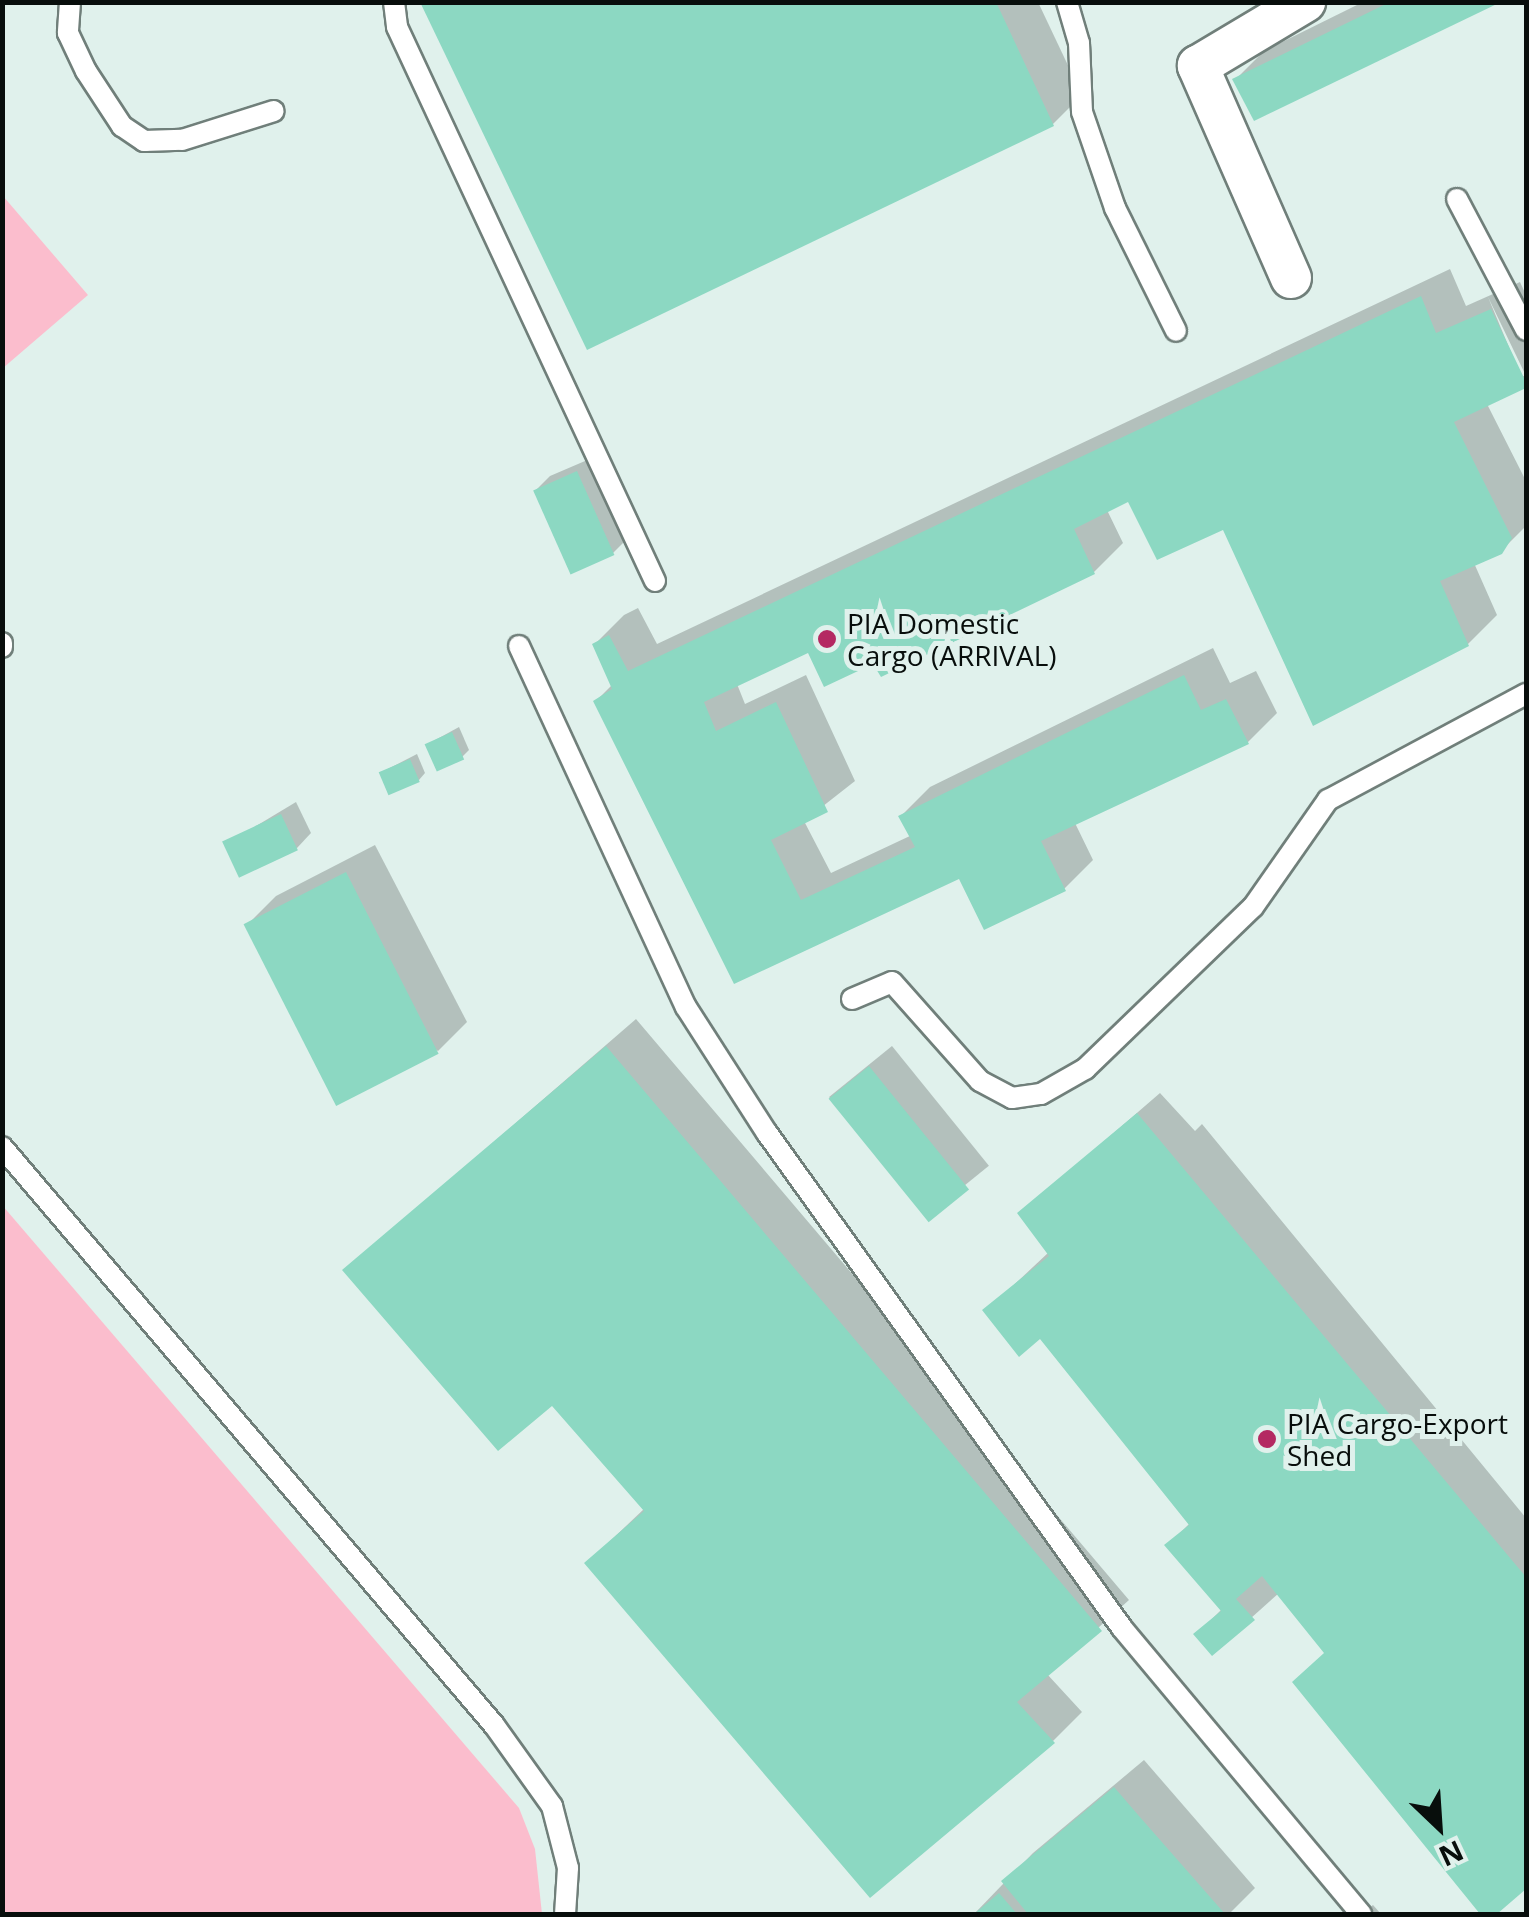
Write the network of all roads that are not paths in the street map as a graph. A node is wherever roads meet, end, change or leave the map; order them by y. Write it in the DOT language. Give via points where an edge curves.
graph roads {
  1 [pos="70,2"];
  2 [pos="394,2"];
  3 [pos="1067,2"];
  4 [pos="1305,2"];
  5 [pos="274,111"];
  6 [pos="1457,199"];
  7 [pos="1292,278"];
  8 [pos="1526,330"];
  9 [pos="1176,331"];
  10 [pos="655,581"];
  11 [pos="519,646"];
  12 [pos="1526,694"];
  13 [pos="852,999"];
  14 [pos="2,1146"];
  15 [pos="566,1914"];
  16 [pos="1361,1914"];
  1 -- 5 [label="lane" via="68,33 86,72 122,126 144,141 182,140"];
  2 -- 10 [label="lane" via="397,27"];
  3 -- 9 [label="lane" via="1080,44 1082,112 1115,208"];
  4 -- 7 [label="street" via="1198,66"];
  6 -- 8 [label="lane"];
  11 -- 16 [label="lane" via="686,1007 767,1133 1122,1628"];
  12 -- 13 [label="lane" via="1328,800 1253,907 1085,1070 1041,1094 1012,1098 980,1082 892,982"];
  14 -- 15 [label="lane" via="494,1725 552,1806 568,1868"];
}
